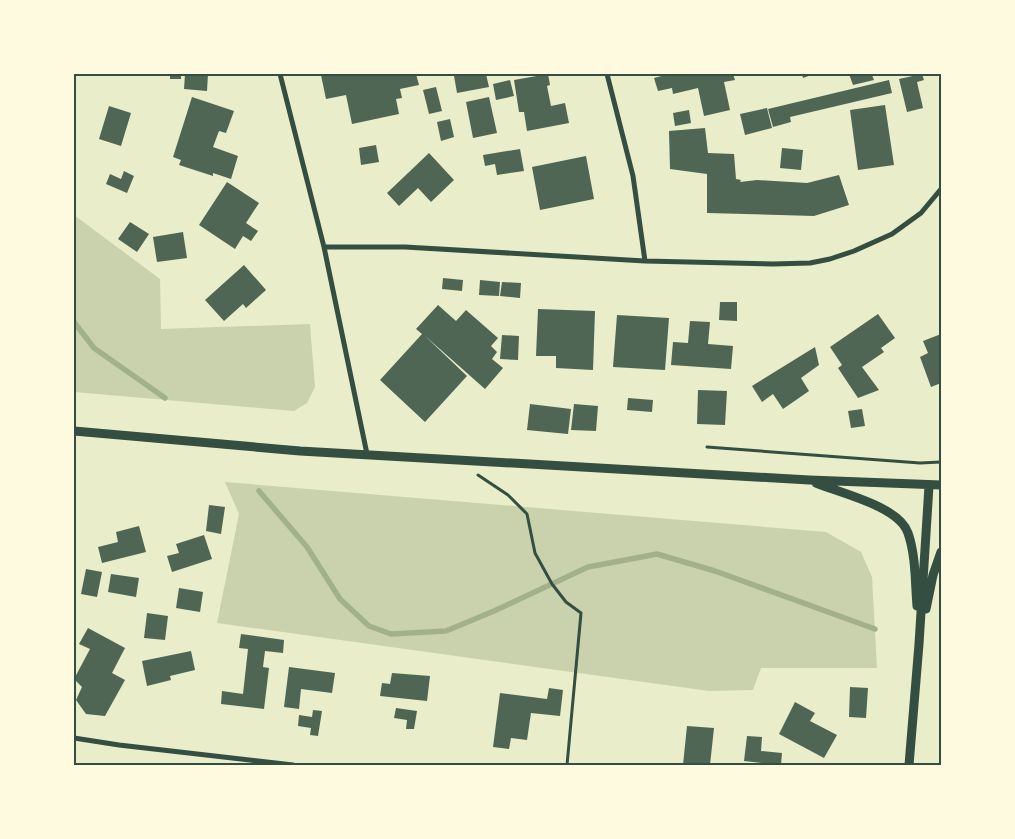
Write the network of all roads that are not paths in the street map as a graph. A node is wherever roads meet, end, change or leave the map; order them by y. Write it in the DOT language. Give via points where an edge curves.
graph roads {
  1 [pos="280,74"];
  2 [pos="607,74"];
  3 [pos="941,189"];
  4 [pos="324,247"];
  5 [pos="645,262"];
  6 [pos="74,431"];
  7 [pos="367,454"];
  8 [pos="809,480"];
  9 [pos="941,485"];
  10 [pos="929,486"];
  11 [pos="941,552"];
  12 [pos="919,644"];
  13 [pos="74,738"];
  14 [pos="293,765"];
  15 [pos="909,765"];
  1 -- 4 [label="street"];
  2 -- 5 [label="street" via="633,176"];
  3 -- 5 [label="street" via="921,213 892,234 830,259 773,264"];
  4 -- 5 [label="street" via="405,247"];
  4 -- 7 [label="street"];
  6 -- 7 [label="street"];
  7 -- 8 [label="street"];
  8 -- 10 [label="street"];
  8 -- 12 [label="street" via="887,510 908,531"];
  9 -- 10 [label="street"];
  10 -- 12 [label="street"];
  11 -- 12 [label="street"];
  12 -- 15 [label="street"];
  13 -- 14 [label="street"];
}
